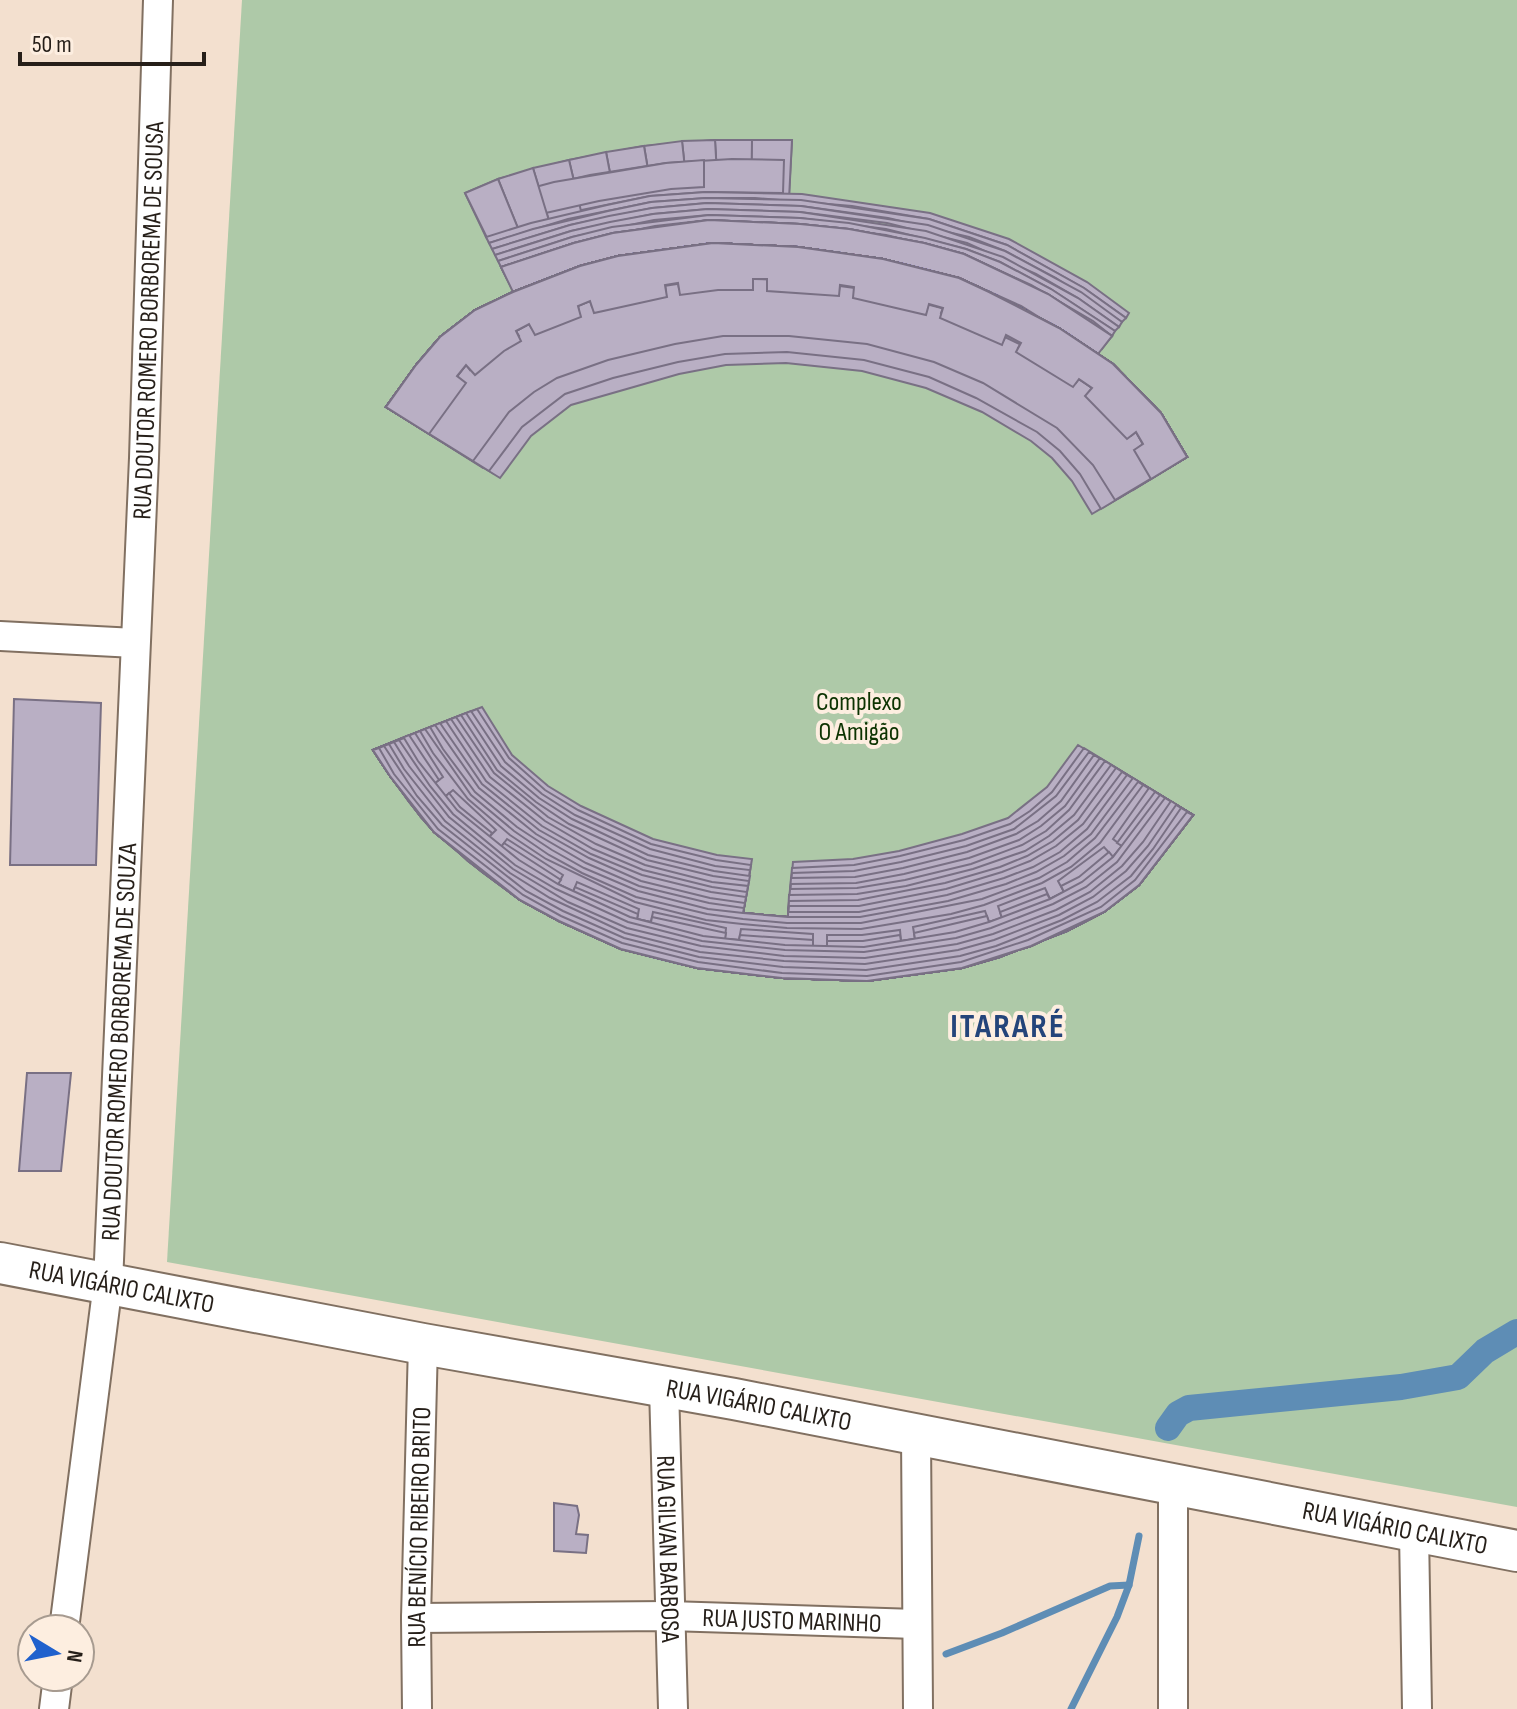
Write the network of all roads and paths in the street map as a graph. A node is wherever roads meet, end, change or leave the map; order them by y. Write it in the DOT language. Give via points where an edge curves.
graph roads {
  1 [pos="158,0"];
  2 [pos="0,636"];
  3 [pos="135,643"];
  4 [pos="0,1263"];
  5 [pos="108,1283"];
  6 [pos="423,1344"];
  7 [pos="664,1387"];
  8 [pos="916,1434"];
  9 [pos="1173,1484"];
  10 [pos="1414,1532"];
  11 [pos="1517,1551"];
  12 [pos="66,1613"];
  13 [pos="669,1616"];
  14 [pos="416,1618"];
  15 [pos="916,1624"];
  16 [pos="417,1709"];
  17 [pos="673,1709"];
  18 [pos="918,1709"];
  19 [pos="1173,1709"];
  20 [pos="1417,1709"];
  1 -- 3 [label="street, RUA DOUTOR ROMERO BORBOREMA DE SOUSA"];
  2 -- 3 [label="street"];
  3 -- 5 [label="street, RUA DOUTOR ROMERO BORBOREMA DE SOUZA"];
  4 -- 5 [label="main road, RUA VIGÁRIO CALIXTO"];
  5 -- 6 [label="main road, RUA VIGÁRIO CALIXTO"];
  5 -- 12 [label="street, RUA DOUTOR ROMERO BORBOREMA DE SOUZA"];
  6 -- 7 [label="main road, RUA VIGÁRIO CALIXTO"];
  6 -- 14 [label="street, RUA BENÍCIO RIBEIRO BRITO"];
  7 -- 8 [label="main road, RUA VIGÁRIO CALIXTO"];
  7 -- 13 [label="street, RUA GILVAN BARBOSA"];
  8 -- 9 [label="main road, RUA VIGÁRIO CALIXTO"];
  8 -- 15 [label="street"];
  9 -- 10 [label="main road, RUA VIGÁRIO CALIXTO"];
  9 -- 19 [label="street"];
  10 -- 11 [label="main road, RUA VIGÁRIO CALIXTO"];
  10 -- 20 [label="street"];
  13 -- 14 [label="street, RUA JUSTO MARINHO"];
  13 -- 15 [label="street, RUA JUSTO MARINHO"];
  13 -- 17 [label="street, RUA GILVAN BARBOSA"];
  14 -- 16 [label="street, RUA BENÍCIO RIBEIRO BRITO"];
  15 -- 18 [label="street"];
}
